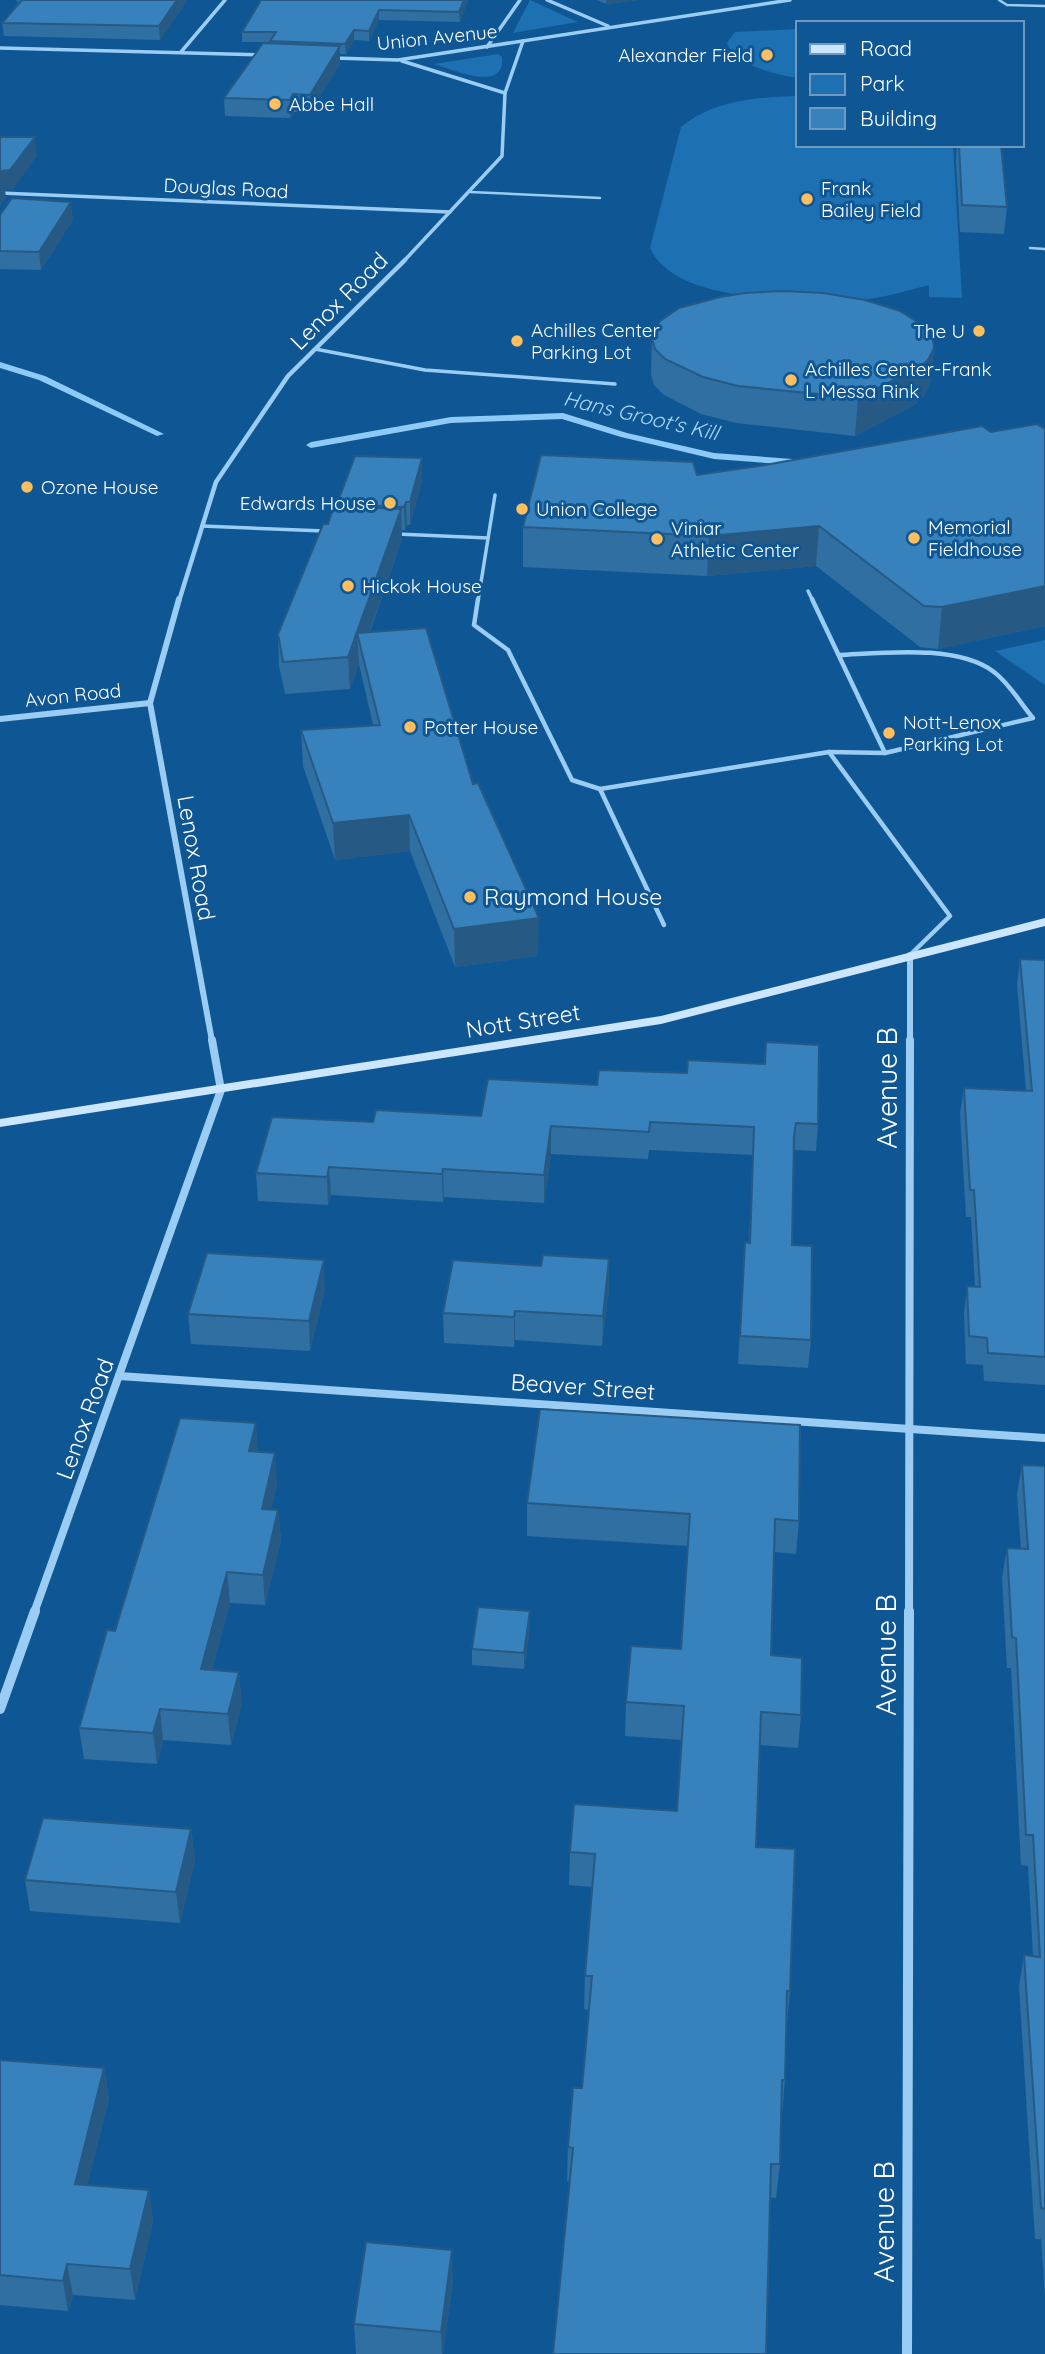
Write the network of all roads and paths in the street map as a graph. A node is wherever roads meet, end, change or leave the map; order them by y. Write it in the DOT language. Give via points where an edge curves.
graph roads {
  1 [pos="225,0"];
  2 [pos="520,0"];
  3 [pos="547,0"];
  4 [pos="790,0"];
  5 [pos="999,0"];
  6 [pos="1045,6"];
  7 [pos="610,27"];
  8 [pos="523,41"];
  9 [pos="487,47"];
  10 [pos="0,48"];
  11 [pos="181,52"];
  12 [pos="264,55"];
  13 [pos="331,57"];
  14 [pos="398,60"];
  15 [pos="505,93"];
  16 [pos="0,192"];
  17 [pos="470,192"];
  18 [pos="600,198"];
  19 [pos="450,212"];
  20 [pos="1030,248"];
  21 [pos="1045,249"];
  22 [pos="316,349"];
  23 [pos="615,384"];
  24 [pos="495,495"];
  25 [pos="202,526"];
  26 [pos="325,531"];
  27 [pos="393,534"];
  28 [pos="488,538"];
  29 [pos="808,591"];
  30 [pos="838,655"];
  31 [pos="150,703"];
  32 [pos="0,719"];
  33 [pos="829,752"];
  34 [pos="885,753"];
  35 [pos="600,789"];
  36 [pos="1045,922"];
  37 [pos="664,925"];
  38 [pos="910,955"];
  39 [pos="221,1090"];
  40 [pos="0,1123"];
  41 [pos="119,1376"];
  42 [pos="909,1429"];
  43 [pos="1045,1438"];
  44 [pos="0,1709"];
  45 [pos="907,2354"];
  1 -- 11 [label="street"];
  2 -- 9 [label="street"];
  3 -- 7 [label="street"];
  4 -- 7 [label="street, Union Avenue"];
  5 -- 6 [label="lane" via="1007,5"];
  7 -- 8 [label="street, Union Avenue"];
  8 -- 9 [label="street, Union Avenue"];
  8 -- 15 [label="street, Lenox Road"];
  9 -- 14 [label="street, Union Avenue"];
  10 -- 11 [label="street"];
  11 -- 12 [label="street"];
  13 -- 14 [label="street, Union Avenue"];
  14 -- 15 [label="street"];
  15 -- 17 [label="street, Lenox Road" via="502,156"];
  16 -- 19 [label="street, Douglas Road"];
  17 -- 18 [label="lane"];
  17 -- 19 [label="street, Lenox Road"];
  19 -- 22 [label="street, Lenox Road"];
  20 -- 21 [label="lane"];
  22 -- 23 [label="lane" via="425,370"];
  22 -- 25 [label="street, Lenox Road" via="288,376 216,482"];
  24 -- 28 [label="lane"];
  25 -- 26 [label="lane"];
  25 -- 31 [label="street, Lenox Road"];
  27 -- 28 [label="lane"];
  28 -- 35 [label="lane" via="474,625 508,650 572,780"];
  29 -- 30 [label="lane"];
  30 -- 34 [label="lane"];
  30 -- 34 [label="lane" via="897,652 958,657 993,671 1032,718"];
  31 -- 32 [label="street, Avon Road"];
  31 -- 39 [label="street, Lenox Road"];
  33 -- 34 [label="lane"];
  33 -- 35 [label="lane"];
  33 -- 38 [label="lane" via="950,916"];
  35 -- 37 [label="lane"];
  36 -- 38 [label="main road, Nott Street"];
  38 -- 39 [label="main road, Nott Street" via="661,1020"];
  38 -- 42 [label="street, Avenue B"];
  39 -- 40 [label="main road, Nott Street"];
  39 -- 41 [label="street, Lenox Road"];
  41 -- 42 [label="street, Beaver Street"];
  41 -- 44 [label="street, Lenox Road"];
  42 -- 43 [label="street, Beaver Street"];
  42 -- 45 [label="street, Avenue B"];
}
